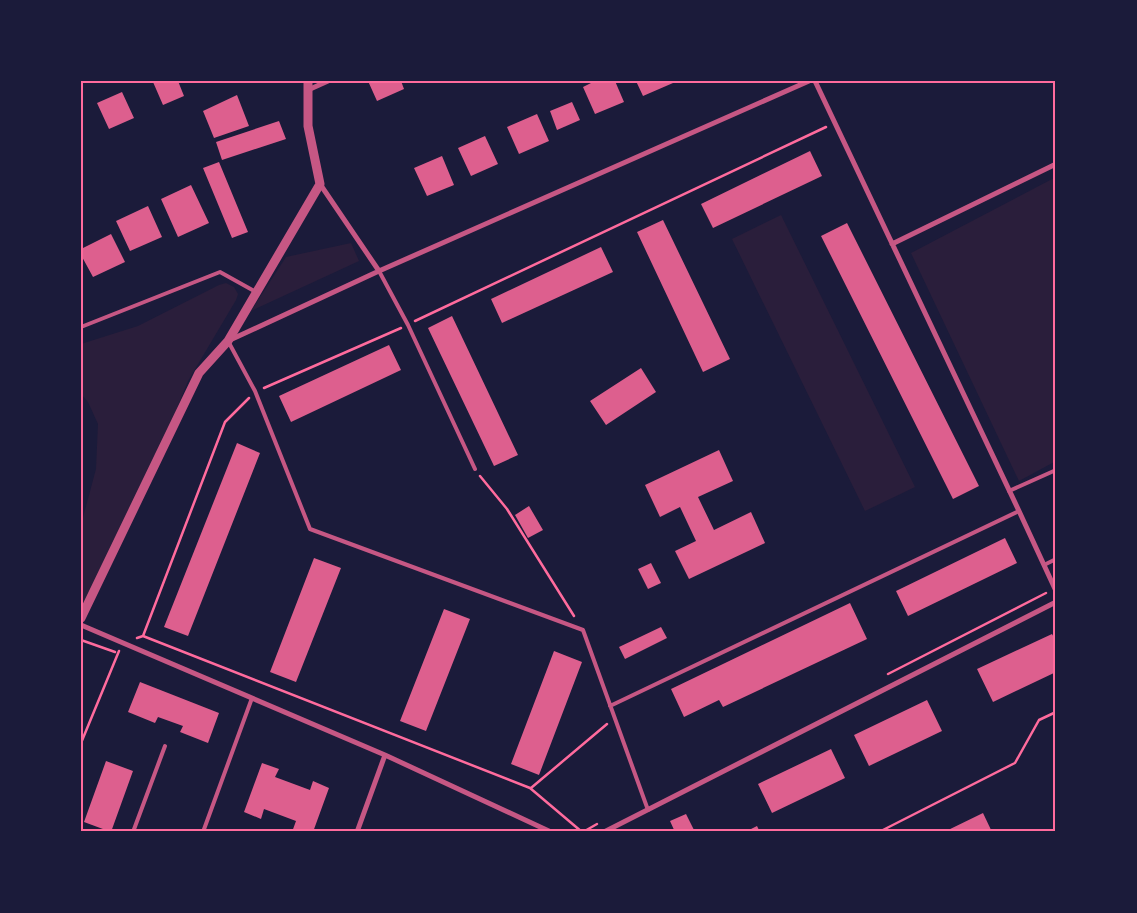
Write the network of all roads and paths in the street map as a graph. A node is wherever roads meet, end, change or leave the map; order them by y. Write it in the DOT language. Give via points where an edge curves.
graph roads {
  1 [pos="328,81"];
  2 [pos="809,81"];
  3 [pos="814,81"];
  4 [pos="308,86"];
  5 [pos="834,123"];
  6 [pos="1056,164"];
  7 [pos="320,184"];
  8 [pos="892,244"];
  9 [pos="379,271"];
  10 [pos="256,292"];
  11 [pos="408,325"];
  12 [pos="81,327"];
  13 [pos="228,341"];
  14 [pos="255,391"];
  15 [pos="81,438"];
  16 [pos="81,443"];
  17 [pos="475,469"];
  18 [pos="1056,470"];
  19 [pos="1009,491"];
  20 [pos="1019,511"];
  21 [pos="1056,559"];
  22 [pos="1044,565"];
  23 [pos="1056,591"];
  24 [pos="1056,602"];
  25 [pos="81,618"];
  26 [pos="81,625"];
  27 [pos="583,630"];
  28 [pos="143,636"];
  29 [pos="122,642"];
  30 [pos="252,698"];
  31 [pos="610,706"];
  32 [pos="1056,712"];
  33 [pos="614,719"];
  34 [pos="81,743"];
  35 [pos="165,746"];
  36 [pos="385,755"];
  37 [pos="530,788"];
  38 [pos="648,810"];
  39 [pos="133,832"];
  40 [pos="203,832"];
  41 [pos="356,832"];
  42 [pos="551,832"];
  43 [pos="582,832"];
  44 [pos="604,832"];
  45 [pos="879,832"];
  1 -- 4 [label="street"];
  2 -- 9 [label="street"];
  3 -- 5 [label="street"];
  4 -- 7 [label="street" via="308,126"];
  5 -- 8 [label="street"];
  5 -- 11 [label="path"];
  6 -- 8 [label="street"];
  7 -- 9 [label="street"];
  7 -- 10 [label="street"];
  8 -- 19 [label="street"];
  9 -- 11 [label="lane"];
  9 -- 13 [label="street"];
  10 -- 12 [label="lane" via="220,272"];
  10 -- 13 [label="street"];
  11 -- 14 [label="path"];
  11 -- 17 [label="lane"];
  13 -- 14 [label="lane"];
  13 -- 25 [label="street" via="199,373"];
  14 -- 27 [label="lane" via="310,529"];
  14 -- 28 [label="path" via="225,422"];
  15 -- 16 [label="lane"];
  17 -- 27 [label="path" via="507,509"];
  18 -- 19 [label="lane"];
  19 -- 20 [label="street"];
  20 -- 22 [label="street"];
  20 -- 31 [label="lane"];
  21 -- 22 [label="lane"];
  22 -- 23 [label="street"];
  24 -- 38 [label="street"];
  26 -- 29 [label="street"];
  27 -- 31 [label="lane"];
  28 -- 29 [label="path"];
  28 -- 37 [label="path"];
  29 -- 30 [label="street"];
  29 -- 34 [label="path"];
  30 -- 36 [label="street"];
  30 -- 40 [label="lane"];
  31 -- 33 [label="lane"];
  32 -- 45 [label="path" via="1039,720 1015,763"];
  33 -- 37 [label="path"];
  33 -- 38 [label="lane"];
  35 -- 39 [label="lane"];
  36 -- 41 [label="street"];
  36 -- 42 [label="street"];
  37 -- 43 [label="path"];
  38 -- 44 [label="street"];
}
